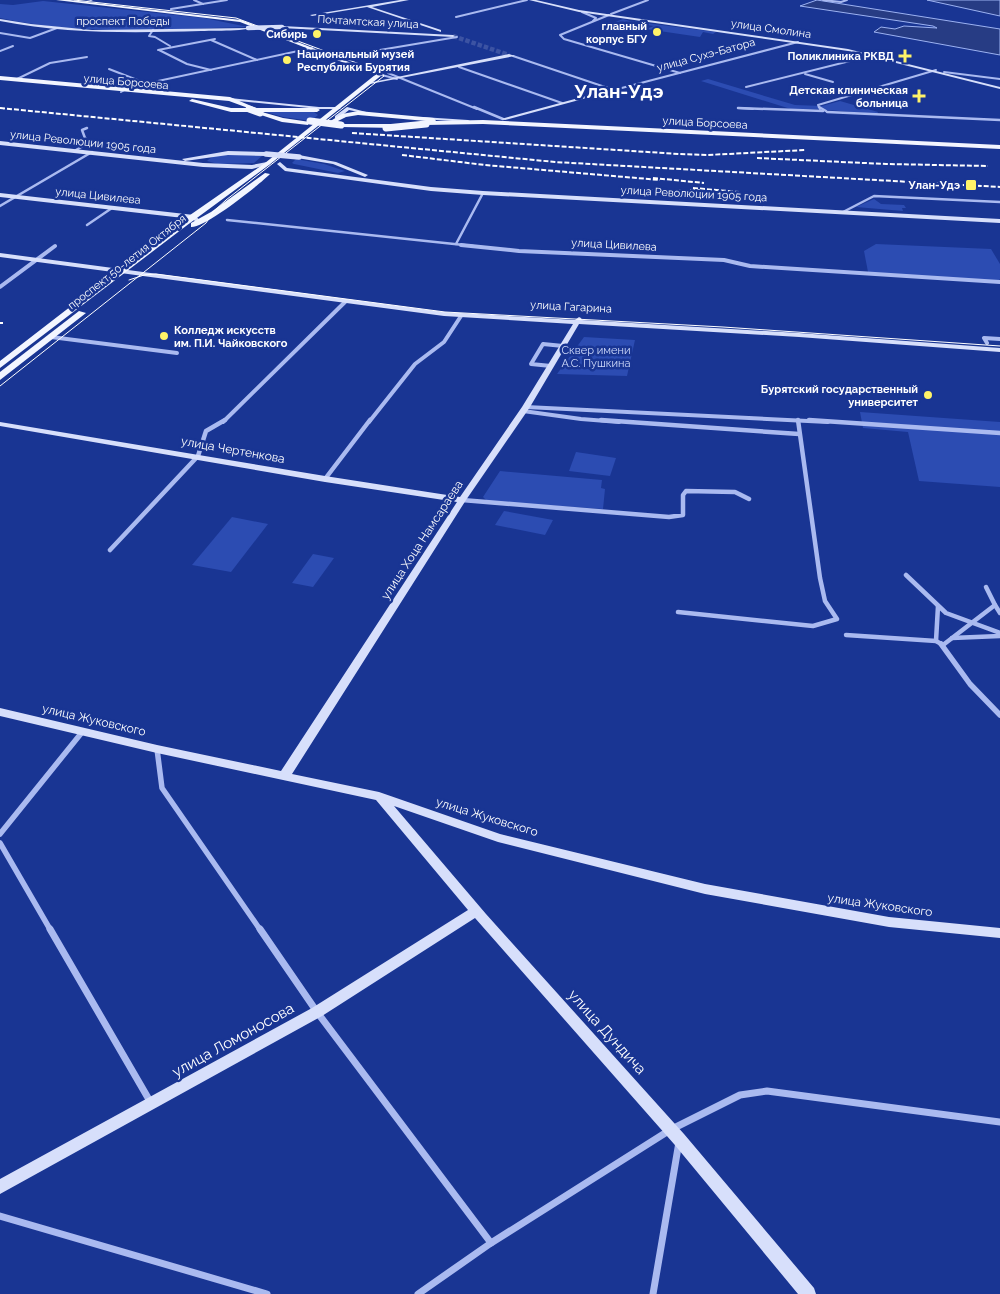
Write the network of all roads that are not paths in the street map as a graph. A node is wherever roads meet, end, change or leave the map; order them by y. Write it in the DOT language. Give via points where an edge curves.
graph roads {
  1 [pos="58,0"];
  2 [pos="63,0"];
  3 [pos="88,0"];
  4 [pos="194,0"];
  5 [pos="227,0"];
  6 [pos="407,0"];
  7 [pos="529,0"];
  8 [pos="536,0"];
  9 [pos="648,0"];
  10 [pos="824,0"];
  11 [pos="848,0"];
  12 [pos="204,4"];
  13 [pos="366,6"];
  14 [pos="172,9"];
  15 [pos="579,11"];
  16 [pos="312,15"];
  17 [pos="610,15"];
  18 [pos="456,17"];
  19 [pos="2,21"];
  20 [pos="593,21"];
  21 [pos="58,28"];
  22 [pos="248,28"];
  23 [pos="154,30"];
  24 [pos="0,33"];
  25 [pos="455,36"];
  26 [pos="215,39"];
  27 [pos="210,40"];
  28 [pos="797,42"];
  29 [pos="13,46"];
  30 [pos="170,46"];
  31 [pos="312,48"];
  32 [pos="0,51"];
  33 [pos="368,52"];
  34 [pos="511,55"];
  35 [pos="873,55"];
  36 [pos="86,57"];
  37 [pos="257,60"];
  38 [pos="457,67"];
  39 [pos="109,69"];
  40 [pos="211,70"];
  41 [pos="935,70"];
  42 [pos="944,72"];
  43 [pos="681,73"];
  44 [pos="804,73"];
  45 [pos="378,74"];
  46 [pos="388,77"];
  47 [pos="985,77"];
  48 [pos="0,79"];
  49 [pos="17,79"];
  50 [pos="401,79"];
  51 [pos="971,79"];
  52 [pos="1000,79"];
  53 [pos="833,82"];
  54 [pos="146,84"];
  55 [pos="373,85"];
  56 [pos="746,87"];
  57 [pos="1000,87"];
  58 [pos="614,90"];
  59 [pos="123,91"];
  60 [pos="177,97"];
  61 [pos="230,99"];
  62 [pos="356,103"];
  63 [pos="562,103"];
  64 [pos="249,107"];
  65 [pos="339,108"];
  66 [pos="349,108"];
  67 [pos="738,108"];
  68 [pos="317,110"];
  69 [pos="826,111"];
  70 [pos="375,114"];
  71 [pos="329,116"];
  72 [pos="337,117"];
  73 [pos="1000,120"];
  74 [pos="468,121"];
  75 [pos="502,121"];
  76 [pos="427,123"];
  77 [pos="340,126"];
  78 [pos="511,126"];
  79 [pos="87,128"];
  80 [pos="0,143"];
  81 [pos="1000,148"];
  82 [pos="76,150"];
  83 [pos="92,152"];
  84 [pos="217,155"];
  85 [pos="164,161"];
  86 [pos="280,164"];
  87 [pos="217,165"];
  88 [pos="269,167"];
  89 [pos="255,169"];
  90 [pos="350,170"];
  91 [pos="336,175"];
  92 [pos="388,184"];
  93 [pos="483,193"];
  94 [pos="0,195"];
  95 [pos="16,196"];
  96 [pos="1000,202"];
  97 [pos="0,206"];
  98 [pos="112,208"];
  99 [pos="843,212"];
  100 [pos="196,219"];
  101 [pos="227,220"];
  102 [pos="1000,221"];
  103 [pos="87,225"];
  104 [pos="456,244"];
  105 [pos="55,246"];
  106 [pos="0,255"];
  107 [pos="38,260"];
  108 [pos="123,271"];
  109 [pos="137,273"];
  110 [pos="1000,282"];
  111 [pos="0,287"];
  112 [pos="346,301"];
  113 [pos="461,316"];
  114 [pos="578,320"];
  115 [pos="51,337"];
  116 [pos="1000,339"];
  117 [pos="987,343"];
  118 [pos="1000,344"];
  119 [pos="562,346"];
  120 [pos="1000,350"];
  121 [pos="177,352"];
  122 [pos="0,366"];
  123 [pos="551,366"];
  124 [pos="0,377"];
  125 [pos="524,409"];
  126 [pos="798,420"];
  127 [pos="0,424"];
  128 [pos="1000,433"];
  129 [pos="800,434"];
  130 [pos="198,456"];
  131 [pos="325,479"];
  132 [pos="749,499"];
  133 [pos="462,500"];
  134 [pos="110,550"];
  135 [pos="906,575"];
  136 [pos="986,587"];
  137 [pos="994,605"];
  138 [pos="938,606"];
  139 [pos="678,612"];
  140 [pos="1000,613"];
  141 [pos="971,623"];
  142 [pos="1000,634"];
  143 [pos="846,635"];
  144 [pos="952,638"];
  145 [pos="936,641"];
  146 [pos="943,644"];
  147 [pos="0,712"];
  148 [pos="1000,715"];
  149 [pos="83,732"];
  150 [pos="156,749"];
  151 [pos="285,776"];
  152 [pos="378,796"];
  153 [pos="0,834"];
  154 [pos="0,842"];
  155 [pos="476,911"];
  156 [pos="1000,933"];
  157 [pos="317,1012"];
  158 [pos="152,1103"];
  159 [pos="1000,1122"];
  160 [pos="674,1134"];
  161 [pos="0,1187"];
  162 [pos="0,1216"];
  163 [pos="491,1242"];
  164 [pos="267,1294"];
  165 [pos="418,1294"];
  166 [pos="652,1294"];
  167 [pos="808,1294"];
  1 -- 2 [label="main road"];
  2 -- 31 [label="main road" via="231,18"];
  3 -- 14 [label="main road"];
  4 -- 12 [label="street"];
  5 -- 12 [label="street"];
  6 -- 13 [label="street"];
  7 -- 15 [label="street"];
  7 -- 18 [label="street"];
  8 -- 17 [label="street"];
  9 -- 17 [label="street"];
  10 -- 11 [label="street"];
  12 -- 14 [label="street"];
  13 -- 16 [label="street"];
  13 -- 25 [label="street"];
  14 -- 46 [label="main road" via="238,17"];
  15 -- 17 [label="street"];
  15 -- 20 [label="street" via="594,16"];
  17 -- 20 [label="street"];
  17 -- 28 [label="street"];
  19 -- 21 [label="street, проспект Победы"];
  20 -- 43 [label="street" via="560,36"];
  21 -- 23 [label="street, проспект Победы" via="101,32"];
  21 -- 24 [label="street" via="30,38"];
  22 -- 23 [label="street, проспект Победы"];
  22 -- 25 [label="street, Почтамтская улица, bridge"];
  23 -- 30 [label="street" via="149,36"];
  25 -- 33 [label="street"];
  26 -- 27 [label="street"];
  27 -- 30 [label="street"];
  27 -- 37 [label="street"];
  28 -- 35 [label="street"];
  28 -- 43 [label="street, улица Сухэ-Батора"];
  29 -- 32 [label="street"];
  30 -- 40 [label="street" via="158,50 187,64"];
  31 -- 37 [label="street"];
  31 -- 45 [label="main road"];
  34 -- 38 [label="street"];
  34 -- 58 [label="street"];
  35 -- 41 [label="street"];
  35 -- 44 [label="street"];
  36 -- 49 [label="street" via="50,63"];
  37 -- 40 [label="street"];
  38 -- 50 [label="street"];
  38 -- 63 [label="street"];
  39 -- 54 [label="street"];
  40 -- 54 [label="street"];
  41 -- 42 [label="street"];
  41 -- 57 [label="street"];
  41 -- 69 [label="street" via="818,105"];
  42 -- 47 [label="street"];
  42 -- 51 [label="street"];
  43 -- 58 [label="street, улица Сухэ-Батора"];
  44 -- 53 [label="street"];
  44 -- 56 [label="street"];
  45 -- 46 [label="street"];
  45 -- 55 [label="main road"];
  46 -- 50 [label="street"];
  46 -- 55 [label="main road"];
  47 -- 51 [label="street"];
  47 -- 52 [label="street"];
  48 -- 49 [label="main road, улица Борсоева"];
  48 -- 59 [label="main road, улица Борсоева"];
  49 -- 59 [label="main road, улица Борсоева"];
  50 -- 55 [label="street"];
  50 -- 75 [label="street"];
  51 -- 57 [label="street"];
  54 -- 59 [label="street"];
  55 -- 65 [label="main road"];
  58 -- 63 [label="street, улица Сухэ-Батора"];
  59 -- 60 [label="main road, улица Борсоева"];
  59 -- 61 [label="main road, улица Борсоева"];
  60 -- 64 [label="main road, улица Борсоева"];
  60 -- 68 [label="main road" via="225,110"];
  61 -- 64 [label="main road, улица Борсоева"];
  61 -- 65 [label="street, улица Борсоева"];
  62 -- 66 [label="main road"];
  63 -- 75 [label="street, улица Сухэ-Батора"];
  64 -- 68 [label="main road" via="251,102"];
  64 -- 77 [label="main road, bridge" via="282,120"];
  65 -- 71 [label="main road"];
  66 -- 72 [label="street"];
  66 -- 74 [label="street" via="388,115"];
  67 -- 69 [label="street"];
  68 -- 71 [label="main road" via="328,112"];
  69 -- 73 [label="street"];
  70 -- 72 [label="main road, улица Борсоева"];
  70 -- 76 [label="main road" via="434,121"];
  70 -- 78 [label="main road, улица Борсоева" via="435,129"];
  71 -- 88 [label="main road"];
  72 -- 86 [label="main road"];
  74 -- 75 [label="main road, улица Борсоева"];
  74 -- 76 [label="main road, улица Борсоева"];
  75 -- 81 [label="main road, улица Борсоева"];
  76 -- 77 [label="main road, улица Борсоева, bridge"];
  76 -- 77 [label="main road, bridge" via="386,128"];
  76 -- 78 [label="main road, улица Борсоева"];
  78 -- 81 [label="main road, улица Борсоева"];
  79 -- 82 [label="street" via="82,130 90,142"];
  80 -- 82 [label="street, улица Революции 1905 года"];
  82 -- 83 [label="street, улица Революции 1905 года"];
  83 -- 85 [label="street, улица Революции 1905 года"];
  83 -- 95 [label="street"];
  84 -- 85 [label="street, улица Революции 1905 года"];
  84 -- 87 [label="street" via="204,161"];
  84 -- 90 [label="street, улица Революции 1905 года, bridge" via="299,157 325,161"];
  85 -- 87 [label="street, улица Революции 1905 года"];
  86 -- 88 [label="main road"];
  86 -- 91 [label="street, улица Революции 1905 года" via="288,170"];
  87 -- 89 [label="street, улица Революции 1905 года"];
  88 -- 89 [label="main road, проспект 50-летия Октября"];
  88 -- 100 [label="main road, проспект 50-летия Октября" via="214,214"];
  89 -- 100 [label="main road, проспект 50-летия Октября"];
  90 -- 91 [label="street, улица Революции 1905 года" via="348,174"];
  90 -- 92 [label="street, улица Революции 1905 года"];
  91 -- 92 [label="street, улица Революции 1905 года"];
  92 -- 93 [label="street, улица Революции 1905 года"];
  93 -- 99 [label="street, улица Революции 1905 года"];
  93 -- 104 [label="street"];
  94 -- 95 [label="street, улица Цивилева"];
  95 -- 97 [label="street"];
  95 -- 98 [label="street, улица Цивилева"];
  96 -- 99 [label="street" via="874,196"];
  98 -- 100 [label="street, улица Цивилева"];
  98 -- 103 [label="street"];
  99 -- 102 [label="street, улица Революции 1905 года"];
  100 -- 108 [label="main road, проспект 50-летия Октября"];
  100 -- 109 [label="main road, проспект 50-летия Октября"];
  101 -- 104 [label="street, улица Цивилева"];
  104 -- 110 [label="street, улица Цивилева" via="519,251 724,260 750,266"];
  105 -- 107 [label="street"];
  106 -- 107 [label="street"];
  107 -- 108 [label="street"];
  107 -- 111 [label="street"];
  108 -- 109 [label="street"];
  108 -- 122 [label="main road, проспект 50-летия Октября"];
  109 -- 112 [label="street, улица Гагарина"];
  109 -- 114 [label="street, улица Гагарина" via="175,275 446,310"];
  109 -- 115 [label="main road, проспект 50-летия Октября"];
  112 -- 113 [label="street, улица Гагарина"];
  112 -- 130 [label="street" via="223,422 206,431"];
  113 -- 114 [label="street, улица Гагарина"];
  113 -- 131 [label="street" via="436,349 415,364"];
  114 -- 117 [label="street, улица Гагарина"];
  114 -- 119 [label="street, улица Хоца Намсараева"];
  114 -- 120 [label="street, улица Гагарина"];
  115 -- 121 [label="street"];
  115 -- 124 [label="main road, проспект 50-летия Октября"];
  116 -- 117 [label="street" via="984,338"];
  117 -- 118 [label="street, улица Гагарина"];
  119 -- 123 [label="street, улица Хоца Намсараева"];
  119 -- 123 [label="street" via="543,344 531,364"];
  123 -- 125 [label="street, улица Хоца Намсараева"];
  125 -- 126 [label="street"];
  125 -- 129 [label="street" via="580,418"];
  125 -- 133 [label="street, улица Хоца Намсараева"];
  126 -- 128 [label="street"];
  126 -- 129 [label="street"];
  127 -- 130 [label="street, улица Чертенкова"];
  129 -- 139 [label="street" via="820,578 826,600 837,619 813,626"];
  130 -- 131 [label="street, улица Чертенкова"];
  130 -- 134 [label="street"];
  131 -- 133 [label="street, улица Чертенкова"];
  132 -- 133 [label="street" via="735,492 686,491 683,515 669,517"];
  133 -- 151 [label="street, улица Хоца Намсараева"];
  135 -- 138 [label="street"];
  136 -- 137 [label="street"];
  137 -- 140 [label="street"];
  137 -- 141 [label="street"];
  138 -- 141 [label="street" via="946,613"];
  138 -- 145 [label="street"];
  141 -- 142 [label="street"];
  141 -- 144 [label="street"];
  142 -- 144 [label="street"];
  143 -- 145 [label="street"];
  144 -- 146 [label="street"];
  145 -- 146 [label="street"];
  146 -- 148 [label="street" via="970,684"];
  147 -- 149 [label="street, улица Жуковского"];
  149 -- 150 [label="street, улица Жуковского"];
  149 -- 153 [label="street"];
  150 -- 151 [label="street, улица Жуковского"];
  150 -- 157 [label="street" via="162,788"];
  151 -- 152 [label="street, улица Жуковского"];
  152 -- 155 [label="street, улица Дундича"];
  152 -- 156 [label="street, улица Жуковского" via="498,838 705,889 889,922"];
  154 -- 158 [label="street"];
  155 -- 157 [label="street, улица Ломоносова"];
  155 -- 160 [label="street, улица Дундича"];
  157 -- 158 [label="street, улица Ломоносова"];
  157 -- 163 [label="street"];
  158 -- 161 [label="street, улица Ломоносова"];
  159 -- 160 [label="street" via="768,1091 740,1095"];
  160 -- 163 [label="street"];
  160 -- 166 [label="street"];
  160 -- 167 [label="street, улица Дундича"];
  162 -- 164 [label="street"];
  163 -- 165 [label="street"];
}
